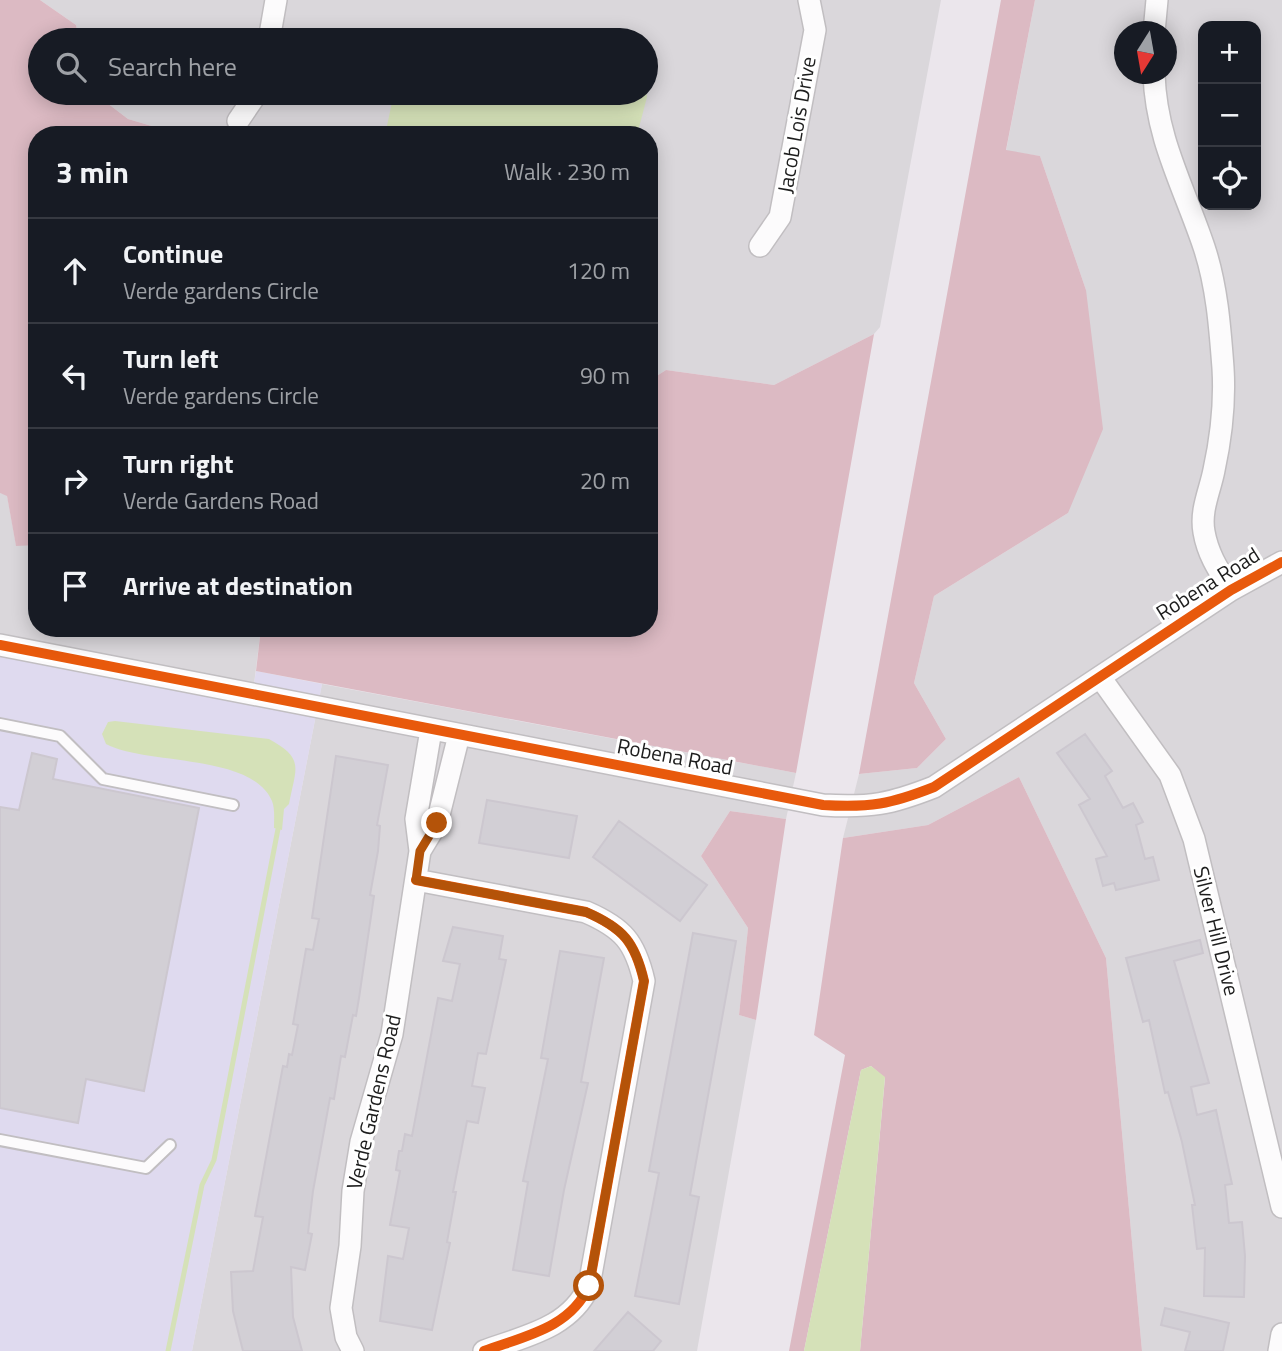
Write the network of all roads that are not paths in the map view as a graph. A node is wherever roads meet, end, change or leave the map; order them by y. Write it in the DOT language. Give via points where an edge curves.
graph roads {
  1 [pos="276,0"];
  2 [pos="809,0"];
  3 [pos="1157,0"];
  4 [pos="1155,21"];
  5 [pos="271,28"];
  6 [pos="1155,84"];
  7 [pos="249,105"];
  8 [pos="238,121"];
  9 [pos="760,246"];
  10 [pos="1282,562"];
  11 [pos="1231,590"];
  12 [pos="0,645"];
  13 [pos="1100,677"];
  14 [pos="0,724"];
  15 [pos="431,730"];
  16 [pos="459,735"];
  17 [pos="233,805"];
  18 [pos="420,851"];
  19 [pos="416,880"];
  20 [pos="0,1139"];
  21 [pos="170,1144"];
  22 [pos="1281,1194"];
  23 [pos="1282,1334"];
  24 [pos="353,1351"];
  25 [pos="485,1351"];
  26 [pos="1279,1351"];
  1 -- 5 [label="street"];
  2 -- 9 [label="street, Jacob Lois Drive" via="815,30 780,217"];
  3 -- 4 [label="street"];
  6 -- 11 [label="street" via="1161,131 1204,248 1220,315 1224,377 1220,430 1203,530 1212,560"];
  7 -- 8 [label="street"];
  10 -- 11 [label="street, Robena Road"];
  11 -- 13 [label="street, Robena Road"];
  12 -- 15 [label="street, Robena Road"];
  13 -- 16 [label="street, Robena Road" via="934,787 893,803 859,807 823,805"];
  13 -- 22 [label="street, Silver Hill Drive" via="1170,775 1194,839"];
  14 -- 17 [label="lane" via="60,736 103,779"];
  15 -- 16 [label="street, Robena Road"];
  15 -- 18 [label="street, Verde Gardens Road" via="416,819"];
  16 -- 18 [label="street, Verde Gardens Road" via="437,823"];
  18 -- 19 [label="street, Verde Gardens Road"];
  19 -- 24 [label="street, Verde Gardens Road" via="391,1034 361,1142 353,1191 341,1308"];
  19 -- 25 [label="street" via="586,912 611,923 639,957 644,981 589,1286 582,1303 550,1328"];
  20 -- 21 [label="lane" via="146,1168"];
  23 -- 26 [label="street"];
}
